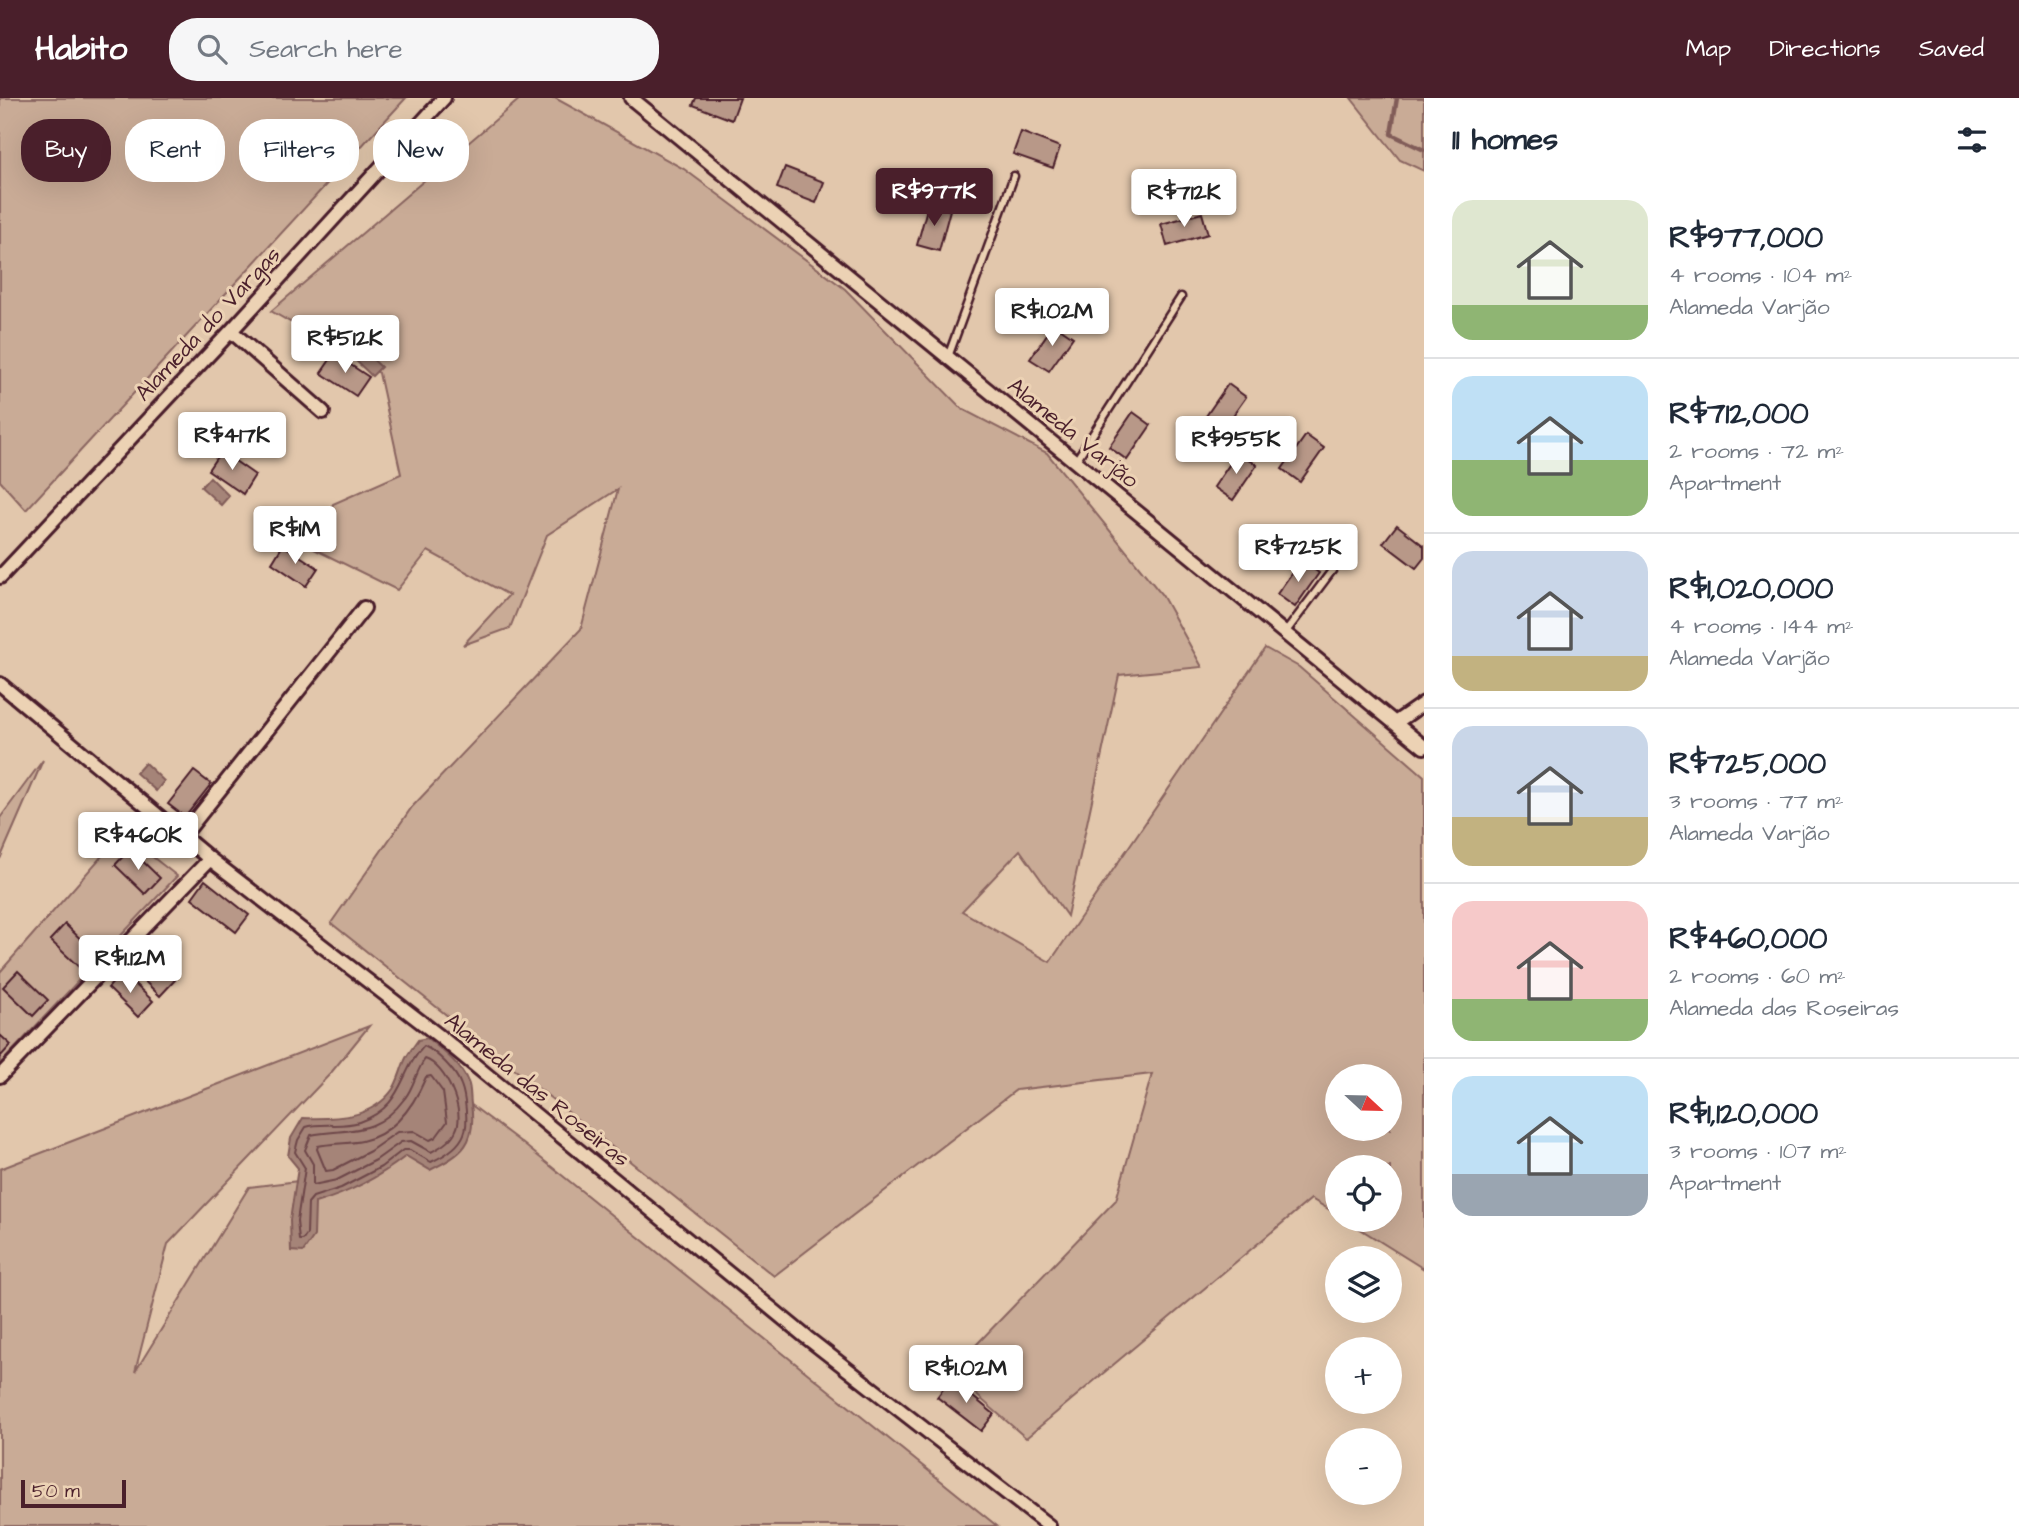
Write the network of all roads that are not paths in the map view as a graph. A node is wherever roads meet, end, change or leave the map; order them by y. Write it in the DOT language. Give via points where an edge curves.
graph roads {
  1 [pos="444,98"];
  2 [pos="631,98"];
  3 [pos="1014,176"];
  4 [pos="1181,297"];
  5 [pos="231,331"];
  6 [pos="948,357"];
  7 [pos="323,412"];
  8 [pos="1075,461"];
  9 [pos="1352,544"];
  10 [pos="0,577"];
  11 [pos="364,608"];
  12 [pos="1285,633"];
  13 [pos="0,684"];
  14 [pos="1424,703"];
  15 [pos="1395,723"];
  16 [pos="1424,747"];
  17 [pos="183,836"];
  18 [pos="210,859"];
  19 [pos="0,1076"];
  20 [pos="1049,1526"];
  1 -- 5 [label="street, Alameda do Vargas"];
  2 -- 6 [label="street, Alameda Varjão"];
  3 -- 6 [label="lane"];
  4 -- 8 [label="lane"];
  5 -- 7 [label="street"];
  5 -- 10 [label="street, Alameda do Vargas"];
  6 -- 8 [label="street, Alameda Varjão"];
  8 -- 12 [label="street, Alameda Varjão"];
  9 -- 12 [label="lane"];
  11 -- 17 [label="street"];
  12 -- 15 [label="street, Alameda Varjão"];
  13 -- 17 [label="street, Alameda das Roseiras"];
  14 -- 15 [label="street"];
  15 -- 16 [label="street, Alameda Varjão"];
  17 -- 18 [label="street, Alameda das Roseiras"];
  18 -- 19 [label="street"];
  18 -- 20 [label="street, Alameda das Roseiras" via="443,1039 806,1338"];
}
